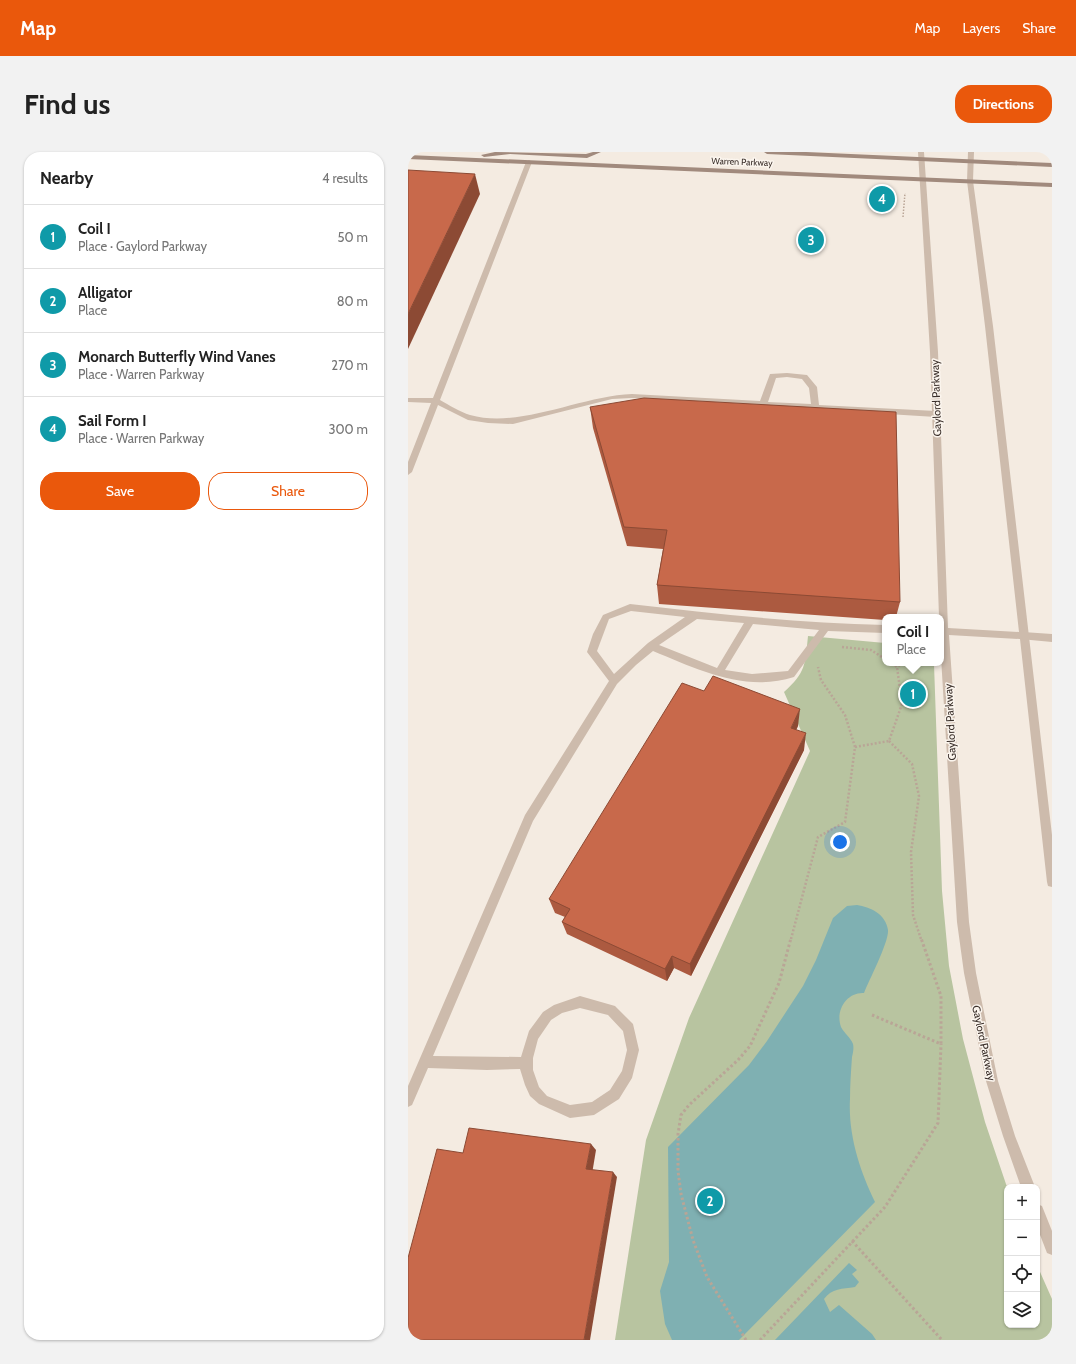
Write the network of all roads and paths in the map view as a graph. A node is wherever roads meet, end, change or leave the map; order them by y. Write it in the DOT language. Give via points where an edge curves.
graph roads {
  1 [pos="598,152"];
  2 [pos="767,152"];
  3 [pos="922,152"];
  4 [pos="971,152"];
  5 [pos="408,157"];
  6 [pos="458,159"];
  7 [pos="922,159"];
  8 [pos="970,161"];
  9 [pos="529,162"];
  10 [pos="1052,165"];
  11 [pos="922,179"];
  12 [pos="970,181"];
  13 [pos="1052,185"];
  14 [pos="905,193"];
  15 [pos="903,217"];
  16 [pos="408,400"];
  17 [pos="435,401"];
  18 [pos="763,404"];
  19 [pos="815,407"];
  20 [pos="936,414"];
  21 [pos="408,472"];
  22 [pos="942,614"];
  23 [pos="695,615"];
  24 [pos="751,620"];
  25 [pos="826,627"];
  26 [pos="882,629"];
  27 [pos="944,631"];
  28 [pos="1023,636"];
  29 [pos="1052,638"];
  30 [pos="651,646"];
  31 [pos="836,646"];
  32 [pos="944,646"];
  33 [pos="882,657"];
  34 [pos="818,665"];
  35 [pos="897,667"];
  36 [pos="719,672"];
  37 [pos="614,681"];
  38 [pos="889,741"];
  39 [pos="855,747"];
  40 [pos="1052,882"];
  41 [pos="872,1015"];
  42 [pos="941,1044"];
  43 [pos="424,1062"];
  44 [pos="526,1063"];
  45 [pos="408,1101"];
  46 [pos="1027,1184"];
  47 [pos="1040,1218"];
  48 [pos="852,1241"];
  49 [pos="1052,1248"];
  50 [pos="746,1340"];
  51 [pos="760,1340"];
  52 [pos="942,1340"];
  1 -- 6 [label="main road" via="587,156 510,152"];
  2 -- 7 [label="main road, Warren Parkway"];
  3 -- 7 [label="street, Gaylord Parkway"];
  4 -- 8 [label="street"];
  5 -- 6 [label="main road, Warren Parkway"];
  6 -- 9 [label="main road, Warren Parkway"];
  7 -- 8 [label="main road, Warren Parkway"];
  7 -- 11 [label="street, Gaylord Parkway"];
  8 -- 10 [label="main road, Warren Parkway"];
  8 -- 12 [label="street"];
  9 -- 11 [label="main road, Warren Parkway"];
  9 -- 17 [label="street"];
  11 -- 12 [label="main road, Warren Parkway"];
  11 -- 20 [label="street, Gaylord Parkway"];
  12 -- 13 [label="main road, Warren Parkway"];
  12 -- 28 [label="street" via="989,326"];
  14 -- 15 [label="path"];
  16 -- 17 [label="street"];
  17 -- 18 [label="street" via="468,417 513,421 612,397"];
  17 -- 21 [label="street"];
  18 -- 19 [label="street"];
  18 -- 19 [label="street" via="773,376 787,375 804,377 813,387"];
  19 -- 20 [label="street"];
  20 -- 22 [label="street, Gaylord Parkway"];
  23 -- 24 [label="street"];
  23 -- 30 [label="street"];
  23 -- 37 [label="street" via="630,607 606,618 592,652"];
  24 -- 25 [label="street"];
  24 -- 36 [label="street"];
  25 -- 26 [label="street"];
  25 -- 36 [label="street" via="791,674 767,678 740,678"];
  27 -- 28 [label="street"];
  28 -- 29 [label="street"];
  28 -- 40 [label="street"];
  30 -- 36 [label="street"];
  30 -- 37 [label="street"];
  31 -- 33 [label="path" via="872,650"];
  32 -- 46 [label="street, Gaylord Parkway" via="963,922 970,973 992,1081"];
  34 -- 39 [label="path" via="821,680 845,715"];
  35 -- 38 [label="path" via="902,704"];
  37 -- 43 [label="street" via="529,818"];
  38 -- 39 [label="path"];
  38 -- 42 [label="path" via="912,764 919,796 911,852 913,915 941,996"];
  39 -- 50 [label="path" via="845,822 818,837 779,983 750,1046 689,1105 682,1115 678,1134 681,1194 693,1240 712,1287"];
  41 -- 42 [label="path"];
  42 -- 48 [label="path" via="938,1123 885,1207"];
  43 -- 44 [label="street"];
  43 -- 45 [label="street"];
  44 -- 44 [label="street" via="530,1081 539,1096 554,1107 572,1112 590,1110 608,1101 622,1087 631,1070 634,1052 631,1035 623,1020 612,1009 591,1002 563,1006 548,1016 536,1029 528,1045"];
  47 -- 49 [label="street"];
  48 -- 51 [label="path"];
  48 -- 52 [label="path"];
}
